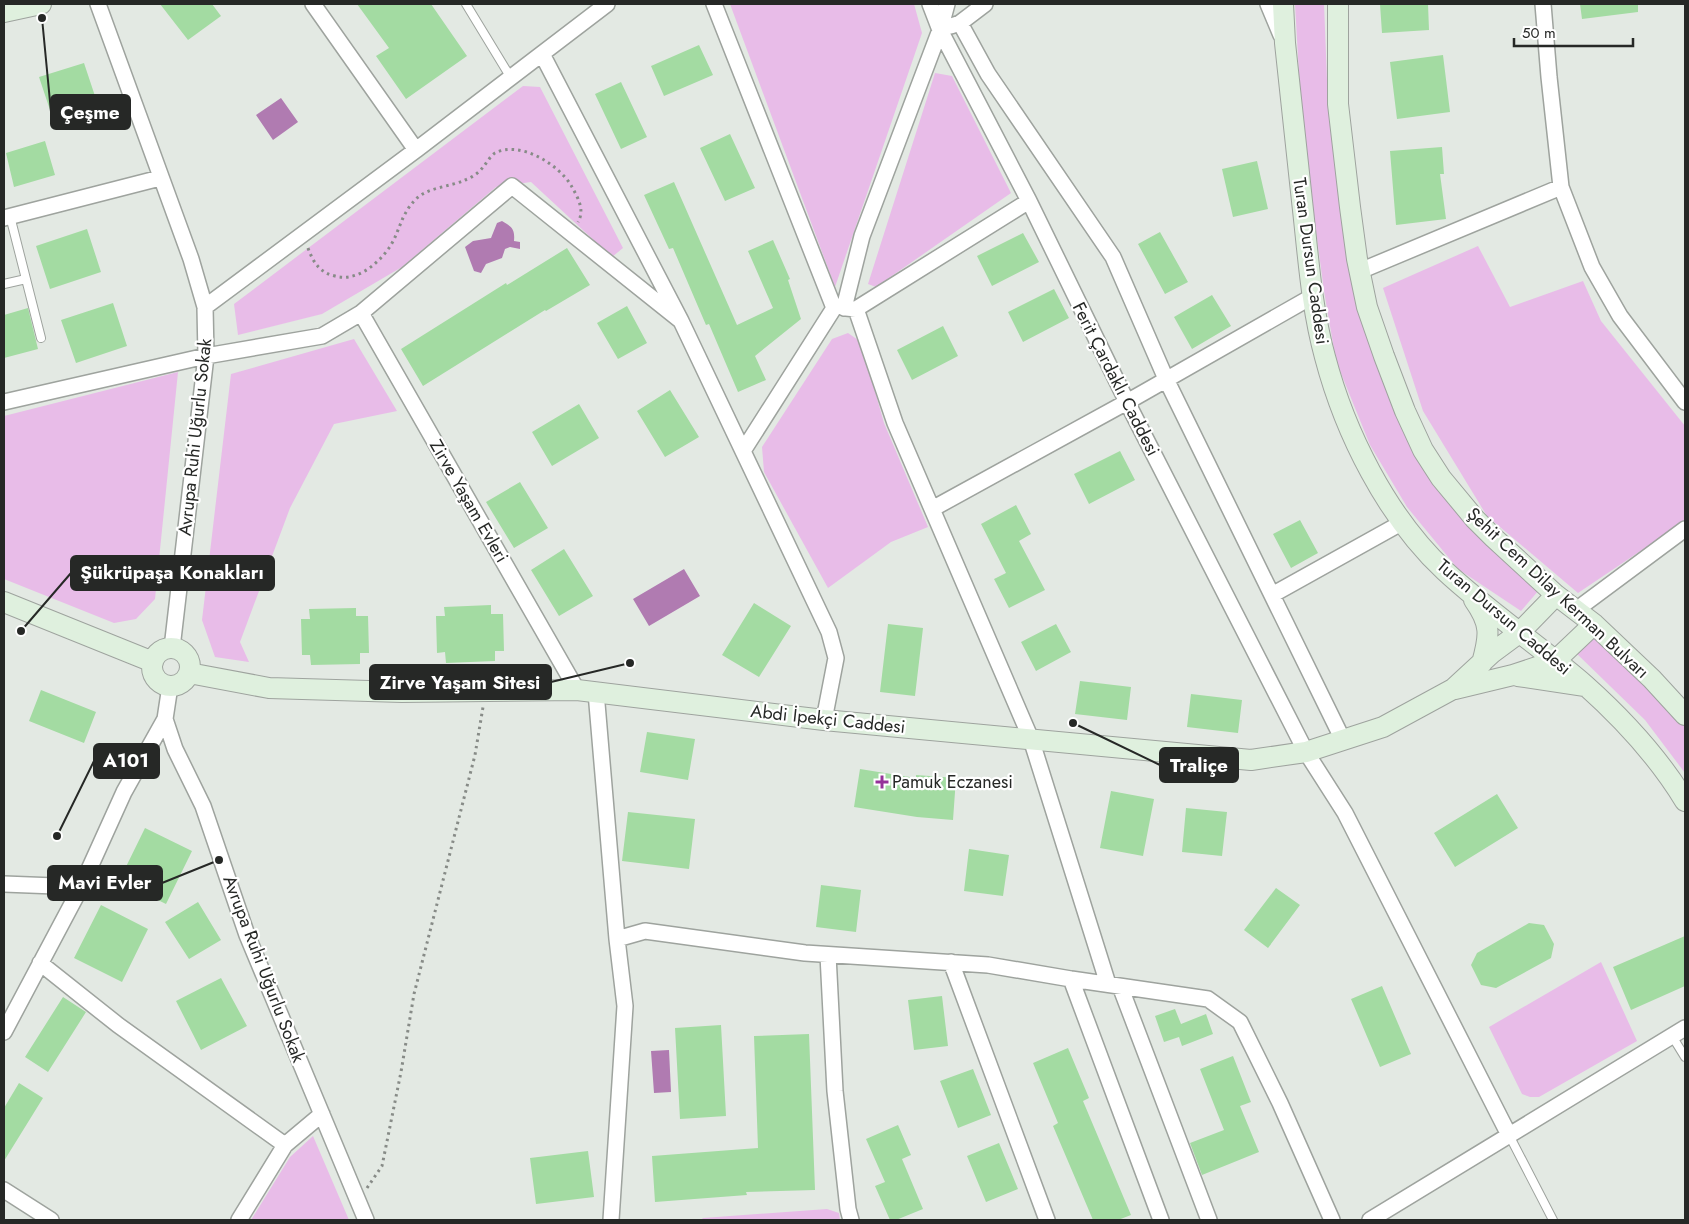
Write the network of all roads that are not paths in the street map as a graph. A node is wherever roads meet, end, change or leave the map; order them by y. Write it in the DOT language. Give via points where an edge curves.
graph roads {
  1 [pos="41,4"];
  2 [pos="98,4"];
  3 [pos="313,4"];
  4 [pos="466,4"];
  5 [pos="607,4"];
  6 [pos="714,4"];
  7 [pos="930,4"];
  8 [pos="947,4"];
  9 [pos="985,4"];
  10 [pos="1268,4"];
  11 [pos="1283,4"];
  12 [pos="1338,4"];
  13 [pos="1543,4"];
  14 [pos="4,12"];
  15 [pos="960,23"];
  16 [pos="940,30"];
  17 [pos="1285,43"];
  18 [pos="542,54"];
  19 [pos="511,78"];
  20 [pos="416,150"];
  21 [pos="160,178"];
  22 [pos="1562,187"];
  23 [pos="1029,201"];
  24 [pos="7,217"];
  25 [pos="1360,271"];
  26 [pos="26,279"];
  27 [pos="4,284"];
  28 [pos="1313,296"];
  29 [pos="205,307"];
  30 [pos="845,308"];
  31 [pos="361,313"];
  32 [pos="681,321"];
  33 [pos="41,338"];
  34 [pos="206,356"];
  35 [pos="1166,379"];
  36 [pos="4,402"];
  37 [pos="1127,402"];
  38 [pos="1685,402"];
  39 [pos="743,451"];
  40 [pos="932,509"];
  41 [pos="1403,522"];
  42 [pos="1685,529"];
  43 [pos="1467,590"];
  44 [pos="1272,595"];
  45 [pos="1556,595"];
  46 [pos="4,602"];
  47 [pos="1576,610"];
  48 [pos="1594,624"];
  49 [pos="1519,633"];
  50 [pos="172,648"];
  51 [pos="1555,661"];
  52 [pos="153,662"];
  53 [pos="1482,663"];
  54 [pos="189,673"];
  55 [pos="1513,675"];
  56 [pos="170,686"];
  57 [pos="1586,686"];
  58 [pos="1453,689"];
  59 [pos="586,691"];
  60 [pos="1685,714"];
  61 [pos="165,719"];
  62 [pos="824,720"];
  63 [pos="1031,739"];
  64 [pos="1343,740"];
  65 [pos="1306,752"];
  66 [pos="1685,801"];
  67 [pos="4,884"];
  68 [pos="81,887"];
  69 [pos="616,939"];
  70 [pos="828,955"];
  71 [pos="951,962"];
  72 [pos="40,964"];
  73 [pos="1071,979"];
  74 [pos="1114,985"];
  75 [pos="1685,1028"];
  76 [pos="4,1032"];
  77 [pos="1672,1036"];
  78 [pos="1685,1057"];
  79 [pos="322,1114"];
  80 [pos="1509,1135"];
  81 [pos="285,1145"];
  82 [pos="4,1190"];
  83 [pos="51,1220"];
  84 [pos="239,1220"];
  85 [pos="366,1220"];
  86 [pos="610,1220"];
  87 [pos="851,1220"];
  88 [pos="1047,1220"];
  89 [pos="1161,1220"];
  90 [pos="1209,1220"];
  91 [pos="1332,1220"];
  92 [pos="1370,1220"];
  93 [pos="1553,1220"];
  1 -- 14 [label="main road"];
  2 -- 21 [label="street, Avrupa Ruhi Uğurlu Sokak"];
  3 -- 20 [label="street"];
  4 -- 19 [label="lane"];
  5 -- 18 [label="street"];
  6 -- 30 [label="street"];
  7 -- 16 [label="street, Ferit Çardaklı Caddesi"];
  8 -- 16 [label="street"];
  9 -- 15 [label="street"];
  10 -- 17 [label="street"];
  11 -- 17 [label="main road, Turan Dursun Caddesi"];
  12 -- 25 [label="main road, Şehit Cem Dilay Kerman Bulvarı" via="1338,104"];
  13 -- 22 [label="street" via="1548,77"];
  15 -- 16 [label="street"];
  15 -- 35 [label="street" via="988,74 1113,257"];
  16 -- 23 [label="street, Ferit Çardaklı Caddesi"];
  16 -- 30 [label="street" via="862,236"];
  17 -- 28 [label="main road, Turan Dursun Caddesi"];
  18 -- 19 [label="street"];
  18 -- 32 [label="street"];
  19 -- 20 [label="street"];
  20 -- 29 [label="street"];
  21 -- 24 [label="street"];
  21 -- 29 [label="street, Avrupa Ruhi Uğurlu Sokak" via="191,259"];
  22 -- 25 [label="street"];
  22 -- 38 [label="street" via="1592,267 1620,316"];
  23 -- 30 [label="street"];
  23 -- 37 [label="street, Ferit Çardaklı Caddesi"];
  24 -- 26 [label="lane"];
  25 -- 45 [label="main road, Şehit Cem Dilay Kerman Bulvarı" via="1367,307 1384,356 1423,450 1440,478 1475,519"];
  26 -- 27 [label="lane"];
  26 -- 33 [label="lane"];
  28 -- 35 [label="street"];
  28 -- 41 [label="main road, Turan Dursun Caddesi" via="1324,356 1341,408 1360,452"];
  29 -- 34 [label="street, Avrupa Ruhi Uğurlu Sokak"];
  30 -- 39 [label="street"];
  30 -- 40 [label="street"];
  31 -- 32 [label="street" via="512,186"];
  31 -- 34 [label="street" via="322,336"];
  31 -- 59 [label="street, Zirve Yaşam Evleri"];
  32 -- 39 [label="street"];
  34 -- 36 [label="street"];
  34 -- 50 [label="street, Avrupa Ruhi Uğurlu Sokak"];
  35 -- 37 [label="street"];
  35 -- 44 [label="street"];
  37 -- 40 [label="street"];
  37 -- 65 [label="street, Ferit Çardaklı Caddesi"];
  39 -- 62 [label="street" via="829,632 836,658"];
  40 -- 63 [label="street"];
  41 -- 43 [label="main road, Turan Dursun Caddesi" via="1442,568"];
  41 -- 44 [label="street"];
  42 -- 47 [label="street"];
  43 -- 49 [label="main road, Turan Dursun Caddesi"];
  43 -- 53 [label="main road" via="1484,614 1487,627 1488,643"];
  44 -- 64 [label="street"];
  45 -- 47 [label="main road, Şehit Cem Dilay Kerman Bulvarı"];
  45 -- 49 [label="main road"];
  46 -- 52 [label="main road"];
  47 -- 48 [label="main road, Şehit Cem Dilay Kerman Bulvarı"];
  48 -- 51 [label="main road"];
  48 -- 60 [label="main road, Şehit Cem Dilay Kerman Bulvarı"];
  49 -- 51 [label="main road, Turan Dursun Caddesi"];
  49 -- 53 [label="main road"];
  50 -- 52 [label="main road" via="160,652"];
  50 -- 54 [label="main road" via="187,656"];
  51 -- 55 [label="main road"];
  51 -- 57 [label="main road, Turan Dursun Caddesi"];
  52 -- 56 [label="main road" via="152,669 158,681"];
  53 -- 58 [label="main road"];
  54 -- 56 [label="main road" via="182,683"];
  54 -- 59 [label="main road, Abdi İpekçi Caddesi" via="269,688 402,692"];
  55 -- 57 [label="main road"];
  55 -- 58 [label="main road"];
  56 -- 61 [label="street, Avrupa Ruhi Uğurlu Sokak"];
  57 -- 66 [label="main road, Turan Dursun Caddesi" via="1656,759"];
  58 -- 64 [label="main road, Abdi İpekçi Caddesi" via="1383,727"];
  59 -- 62 [label="main road, Abdi İpekçi Caddesi"];
  59 -- 69 [label="street"];
  61 -- 68 [label="street" via="124,792"];
  61 -- 79 [label="street, Avrupa Ruhi Uğurlu Sokak" via="175,750 202,806 247,935"];
  62 -- 63 [label="main road, Abdi İpekçi Caddesi"];
  63 -- 65 [label="main road, Abdi İpekçi Caddesi" via="1251,760"];
  63 -- 74 [label="street"];
  64 -- 65 [label="main road, Abdi İpekçi Caddesi"];
  65 -- 80 [label="street, Ferit Çardaklı Caddesi" via="1345,813"];
  67 -- 68 [label="street"];
  68 -- 72 [label="street"];
  69 -- 70 [label="street" via="645,931"];
  69 -- 86 [label="street" via="625,1006"];
  70 -- 71 [label="street"];
  70 -- 87 [label="street" via="835,1091"];
  71 -- 73 [label="street"];
  71 -- 88 [label="street"];
  72 -- 76 [label="street"];
  72 -- 81 [label="street" via="118,1025"];
  73 -- 74 [label="street"];
  73 -- 89 [label="street"];
  74 -- 90 [label="street"];
  74 -- 91 [label="street" via="1208,998 1240,1022"];
  75 -- 77 [label="street"];
  77 -- 78 [label="lane"];
  77 -- 80 [label="street"];
  79 -- 81 [label="street"];
  79 -- 85 [label="street, Avrupa Ruhi Uğurlu Sokak"];
  80 -- 92 [label="street"];
  80 -- 93 [label="lane"];
  81 -- 84 [label="street"];
  82 -- 83 [label="street"];
}
